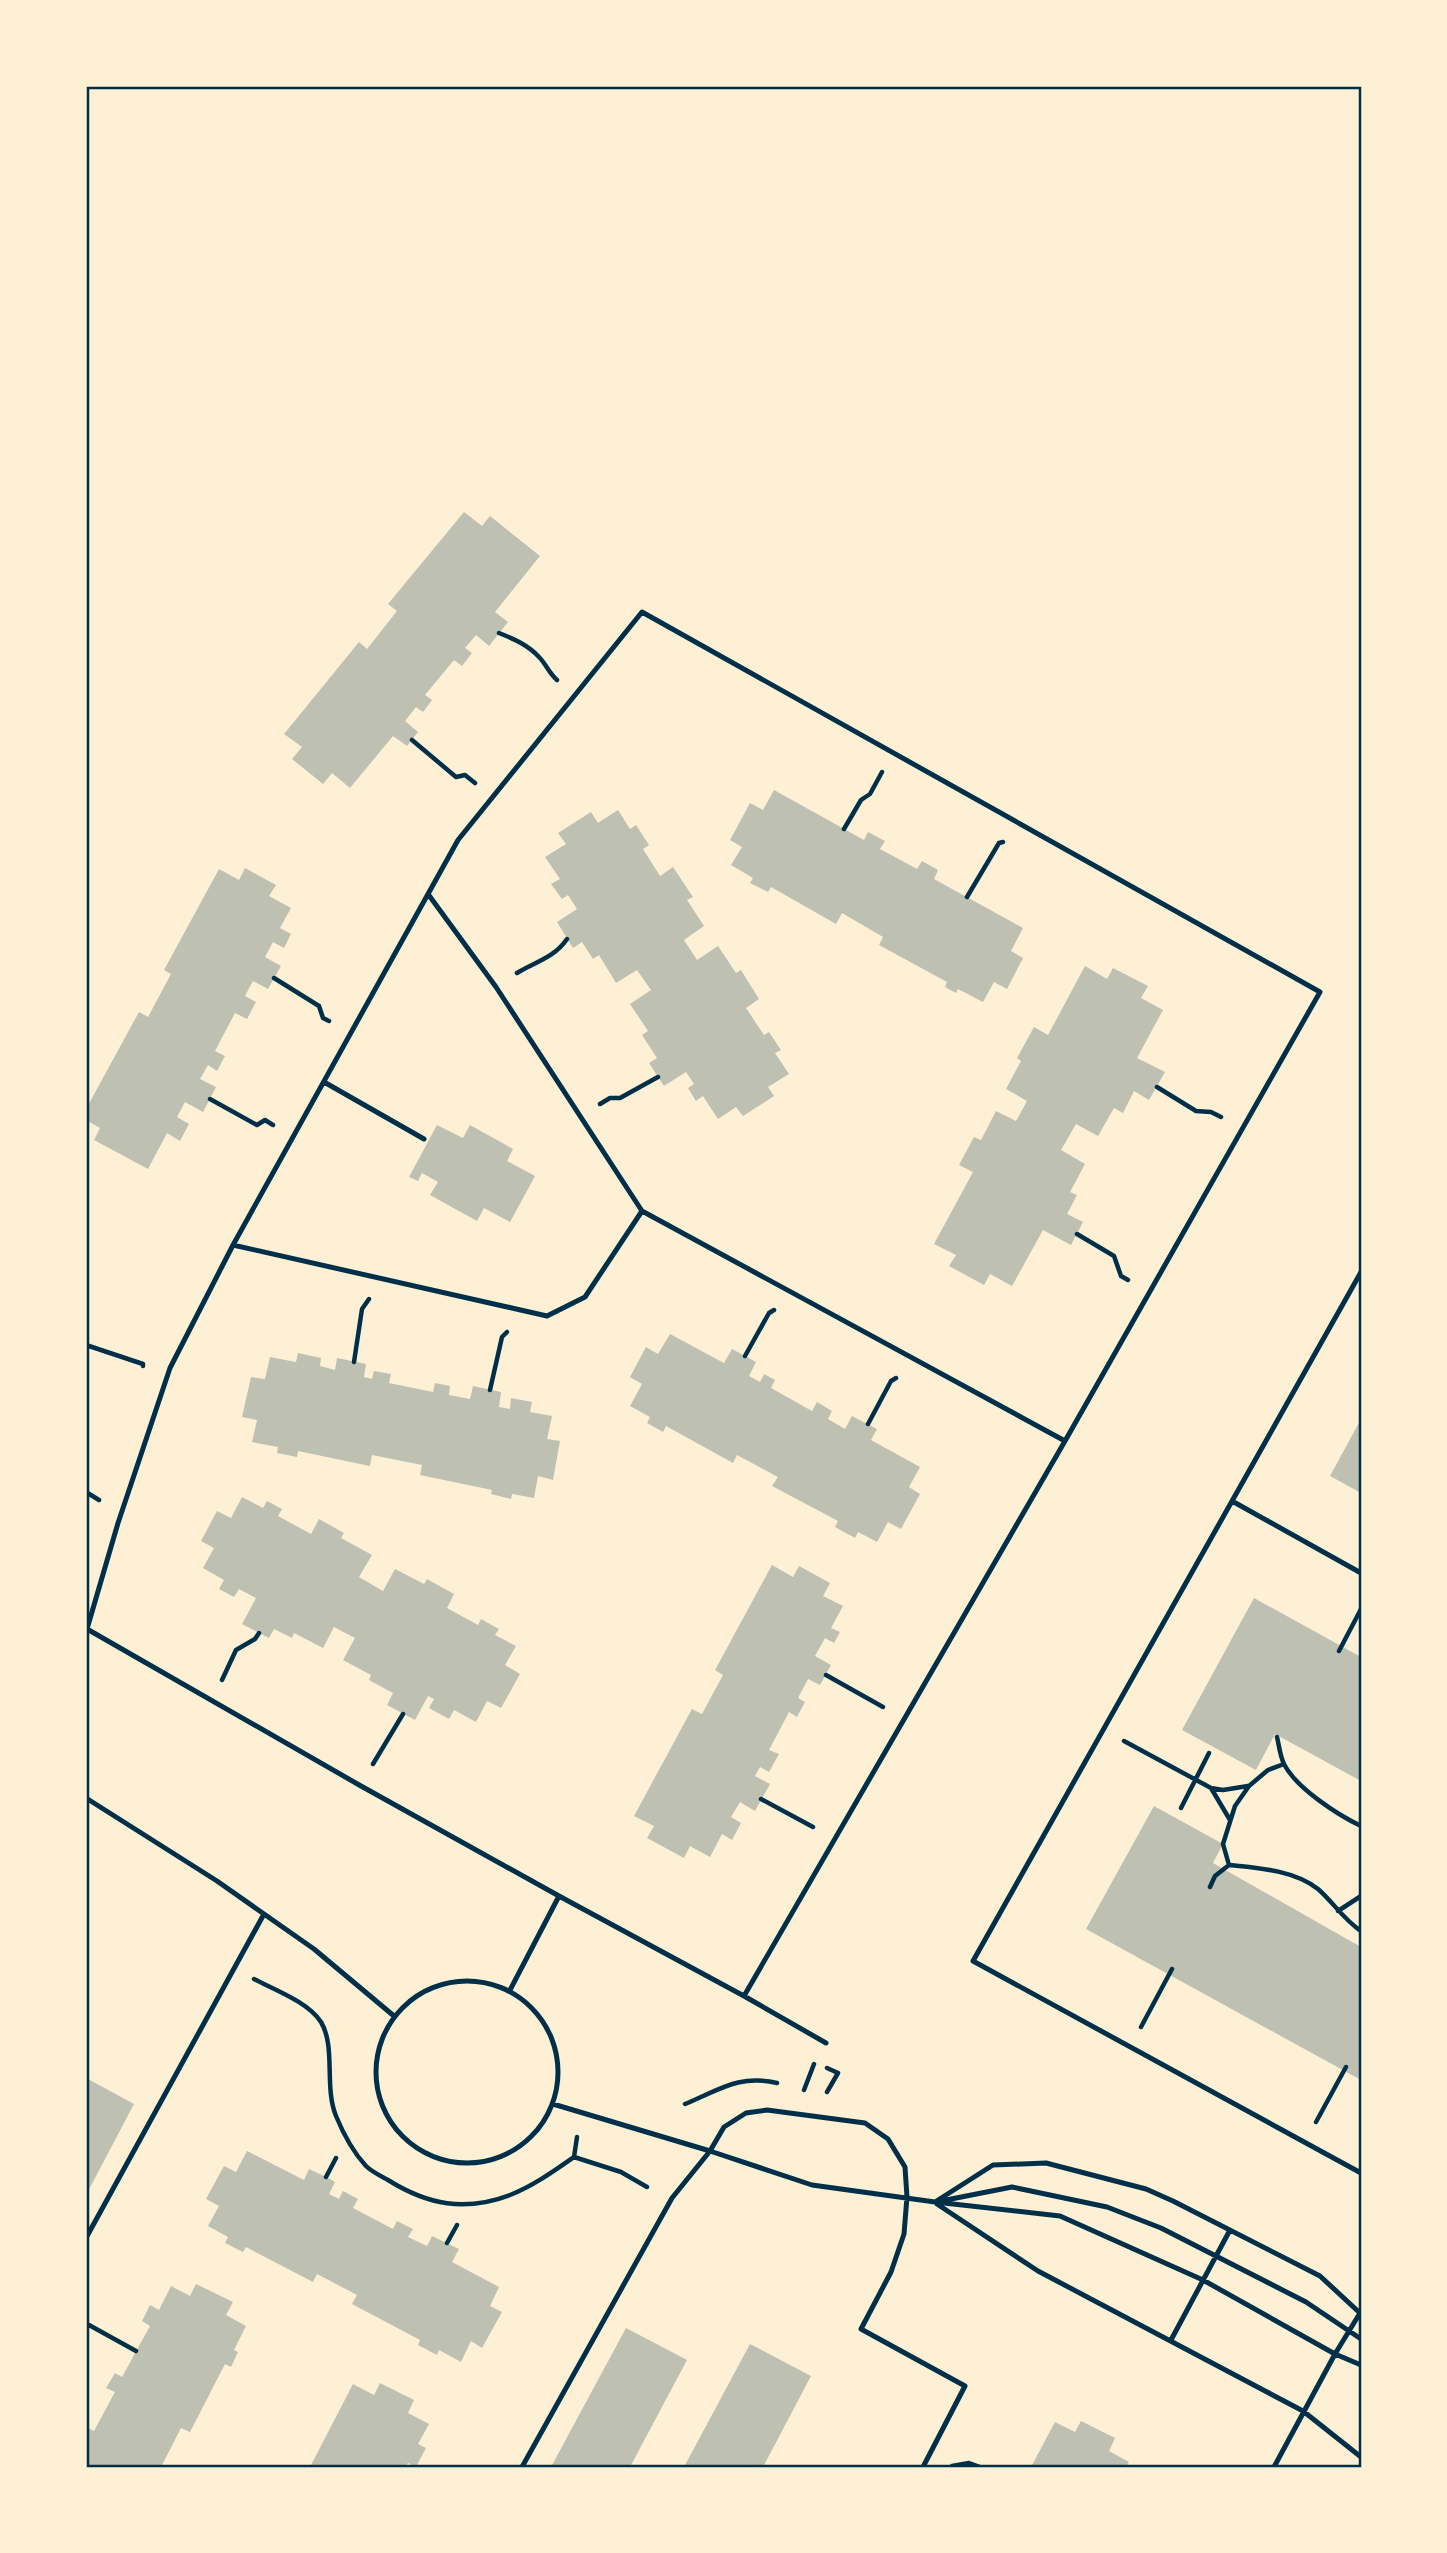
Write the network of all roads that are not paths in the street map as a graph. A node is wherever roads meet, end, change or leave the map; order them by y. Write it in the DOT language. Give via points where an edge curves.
graph roads {
  1 [pos="428,894"];
  2 [pos="324,1082"];
  3 [pos="424,1139"];
  4 [pos="642,1211"];
  5 [pos="233,1245"];
  6 [pos="1361,1272"];
  7 [pos="1065,1441"];
  8 [pos="1232,1501"];
  9 [pos="1361,1573"];
  10 [pos="86,1798"];
  11 [pos="559,1896"];
  12 [pos="264,1914"];
  13 [pos="510,1990"];
  14 [pos="744,1996"];
  15 [pos="394,2015"];
  16 [pos="826,2043"];
  17 [pos="553,2104"];
  18 [pos="710,2151"];
  19 [pos="1361,2173"];
  20 [pos="907,2197"];
  21 [pos="935,2202"];
  22 [pos="1230,2230"];
  23 [pos="86,2238"];
  24 [pos="1216,2256"];
  25 [pos="1203,2280"];
  26 [pos="1361,2313"];
  27 [pos="1349,2331"];
  28 [pos="1361,2339"];
  29 [pos="1171,2340"];
  30 [pos="1335,2354"];
  31 [pos="1361,2365"];
  32 [pos="1303,2411"];
  33 [pos="1361,2457"];
  34 [pos="522,2467"];
  35 [pos="923,2467"];
  36 [pos="1274,2467"];
  1 -- 2 [label="lane"];
  1 -- 4 [label="lane" via="496,986"];
  1 -- 7 [label="lane" via="458,840 642,612 1320,992"];
  2 -- 3 [label="lane"];
  2 -- 5 [label="lane"];
  4 -- 5 [label="lane" via="585,1297 547,1316"];
  4 -- 7 [label="lane"];
  5 -- 11 [label="lane" via="170,1368 87,1629"];
  6 -- 8 [label="lane"];
  7 -- 14 [label="lane"];
  8 -- 9 [label="lane"];
  8 -- 19 [label="lane" via="973,1961"];
  10 -- 12 [label="lane"];
  11 -- 13 [label="lane"];
  11 -- 14 [label="lane"];
  12 -- 15 [label="lane"];
  12 -- 23 [label="lane"];
  13 -- 15 [label="lane" via="479,1980 447,1982 418,1994"];
  13 -- 17 [label="lane" via="531,2006 547,2027 557,2052 559,2078"];
  14 -- 16 [label="lane"];
  15 -- 17 [label="lane" via="379,2043 377,2085 382,2105 398,2132 423,2152 452,2162 484,2162 513,2151 537,2131"];
  17 -- 18 [label="lane"];
  18 -- 20 [label="lane" via="812,2185"];
  18 -- 20 [label="lane" via="724,2127 746,2113 767,2110 865,2123 888,2138 905,2167"];
  18 -- 34 [label="lane" via="672,2198"];
  20 -- 21 [label="lane"];
  20 -- 35 [label="lane" via="904,2234 891,2272 861,2329 965,2386"];
  21 -- 22 [label="lane" via="993,2165 1046,2163 1146,2189"];
  21 -- 24 [label="lane" via="1012,2187 1107,2207"];
  21 -- 25 [label="lane" via="1060,2216"];
  21 -- 29 [label="lane" via="1038,2271"];
  22 -- 24 [label="lane"];
  22 -- 26 [label="lane" via="1320,2276"];
  24 -- 25 [label="lane"];
  24 -- 27 [label="lane" via="1306,2302"];
  25 -- 29 [label="lane"];
  25 -- 30 [label="lane"];
  26 -- 27 [label="lane"];
  27 -- 28 [label="lane"];
  27 -- 30 [label="lane"];
  29 -- 32 [label="lane"];
  30 -- 31 [label="lane"];
  30 -- 32 [label="lane"];
  32 -- 33 [label="lane"];
  32 -- 36 [label="lane"];
}
